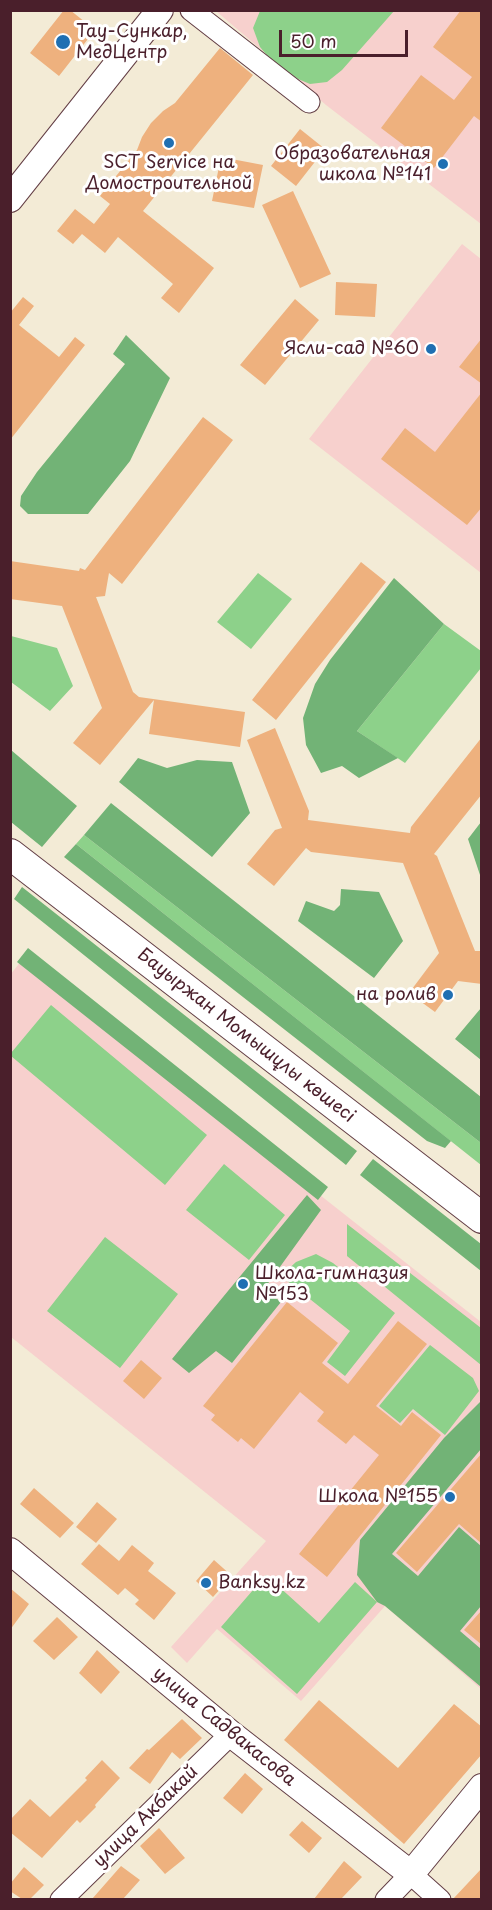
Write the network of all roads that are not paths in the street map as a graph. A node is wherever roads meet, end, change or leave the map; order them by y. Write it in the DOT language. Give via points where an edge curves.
graph roads {
  1 [pos="160,10"];
  2 [pos="191,10"];
  3 [pos="309,102"];
  4 [pos="10,199"];
  5 [pos="10,854"];
  6 [pos="482,1218"];
  7 [pos="10,1551"];
  8 [pos="231,1734"];
  9 [pos="482,1787"];
  10 [pos="411,1874"];
  11 [pos="61,1899"];
  12 [pos="386,1899"];
  13 [pos="440,1899"];
  1 -- 4 [label="street"];
  2 -- 3 [label="street"];
  5 -- 6 [label="main road, Бауыржан Момышұлы көшесі"];
  7 -- 8 [label="street, улица Садвакасова"];
  8 -- 10 [label="street, улица Садвакасова"];
  8 -- 11 [label="street, улица Акбакай"];
  9 -- 10 [label="street"];
  10 -- 12 [label="street"];
  10 -- 13 [label="street, улица Садвакасова"];
}
